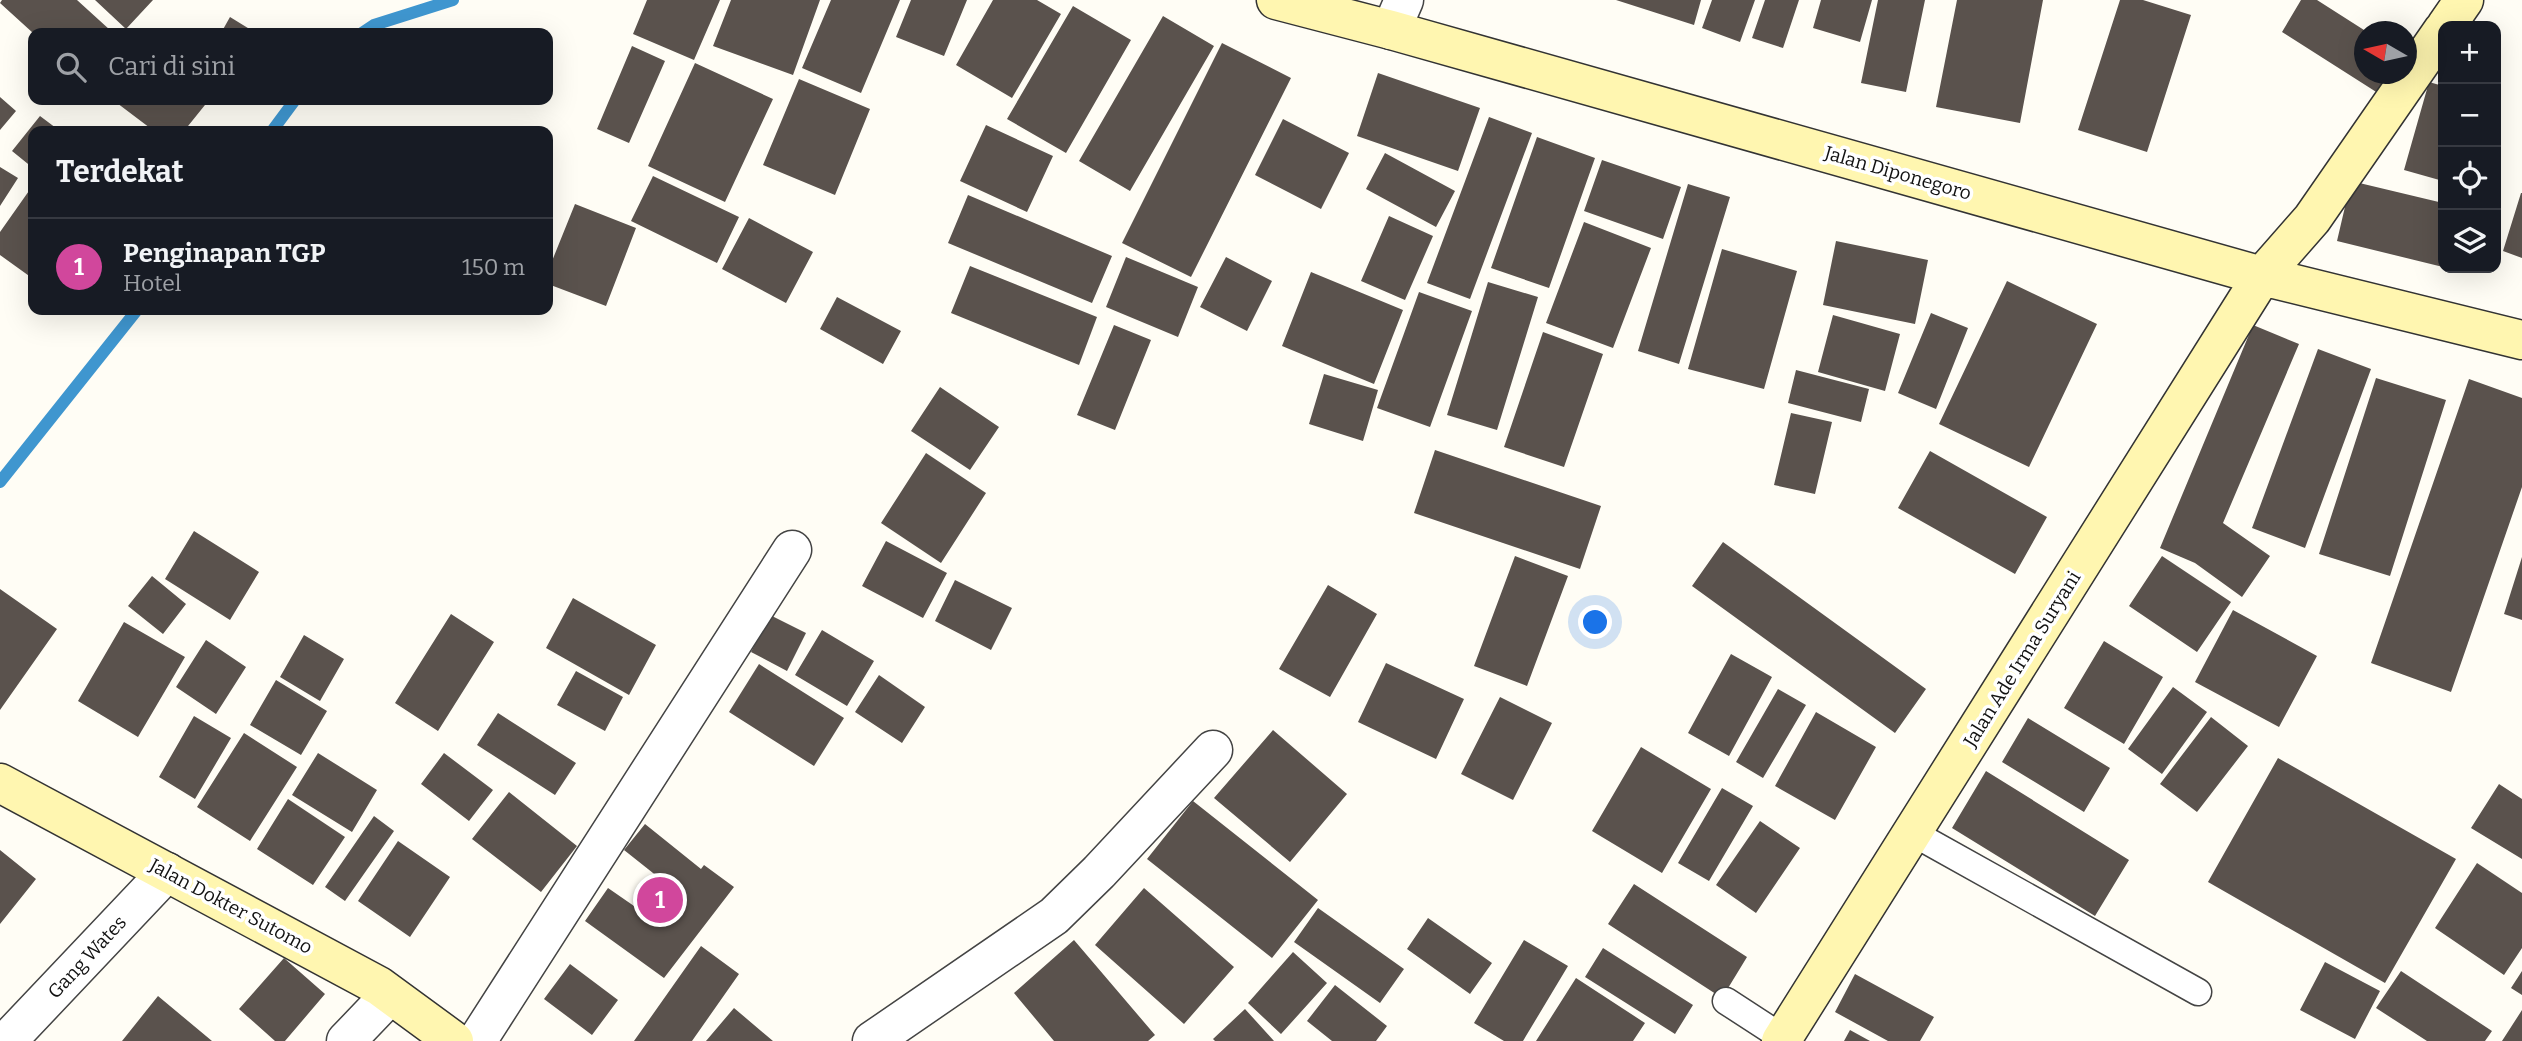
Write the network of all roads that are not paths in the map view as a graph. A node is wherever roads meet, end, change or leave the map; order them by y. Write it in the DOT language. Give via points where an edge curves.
graph roads {
  1 [pos="1276,0"];
  2 [pos="2464,0"];
  3 [pos="1398,15"];
  4 [pos="2449,21"];
  5 [pos="2438,37"];
  6 [pos="2262,276"];
  7 [pos="2522,340"];
  8 [pos="792,550"];
  9 [pos="1213,750"];
  10 [pos="0,783"];
  11 [pos="1913,833"];
  12 [pos="167,872"];
  13 [pos="2198,992"];
  14 [pos="390,995"];
  15 [pos="1726,1001"];
  16 [pos="1782,1040"];
  17 [pos="7,1041"];
  18 [pos="346,1041"];
  19 [pos="454,1041"];
  20 [pos="477,1041"];
  21 [pos="872,1041"];
  1 -- 3 [label="main road, Jalan Diponegoro"];
  2 -- 4 [label="main road, Jalan Ade Irma Suryani"];
  3 -- 6 [label="main road, Jalan Diponegoro"];
  5 -- 6 [label="main road, Jalan Ade Irma Suryani" via="2312,219"];
  6 -- 7 [label="main road, Jalan Diponegoro"];
  6 -- 11 [label="main road, Jalan Ade Irma Suryani"];
  8 -- 20 [label="street"];
  9 -- 21 [label="street" via="1054,916"];
  10 -- 12 [label="main road, Jalan Dokter Sutomo"];
  11 -- 13 [label="lane"];
  11 -- 16 [label="main road, Jalan Ade Irma Suryani"];
  12 -- 14 [label="main road, Jalan Dokter Sutomo"];
  12 -- 17 [label="street, Gang Wates"];
  14 -- 18 [label="street"];
  14 -- 19 [label="main road, Jalan Dokter Sutomo"];
  15 -- 16 [label="lane"];
}
